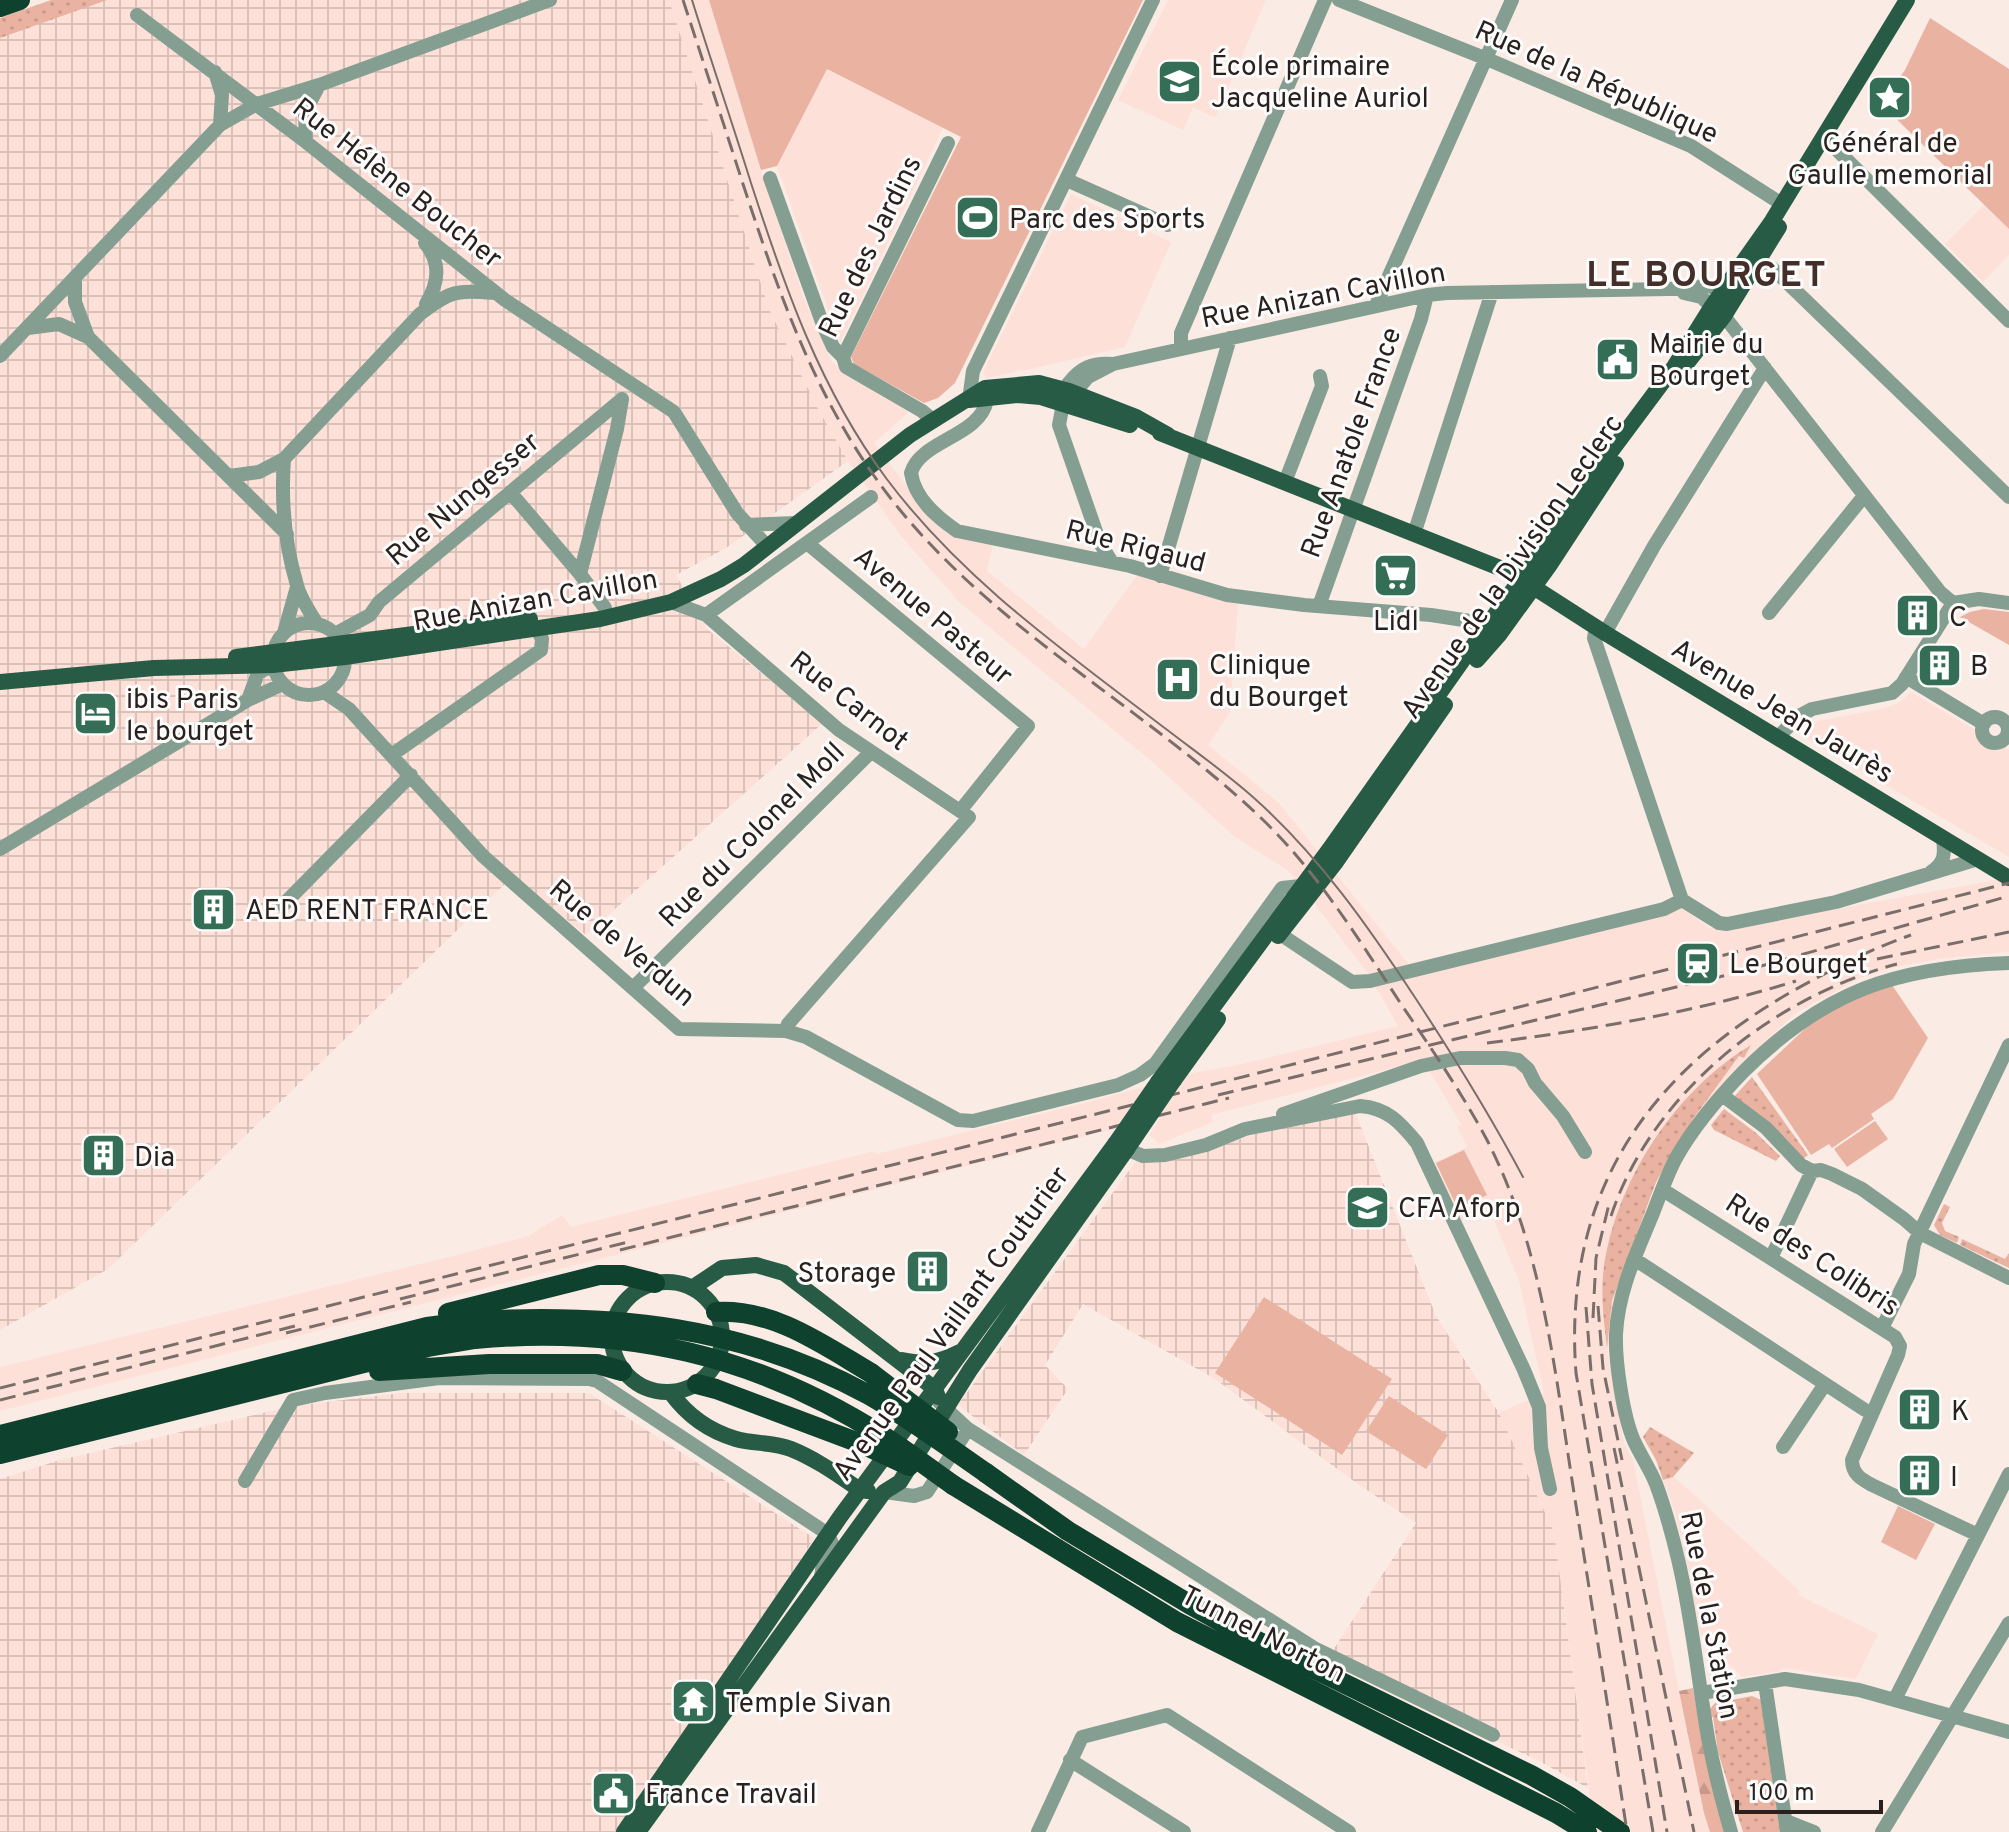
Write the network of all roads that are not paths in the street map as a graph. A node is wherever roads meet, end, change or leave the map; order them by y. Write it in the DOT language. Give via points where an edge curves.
graph roads {
  1 [pos="20,0"];
  2 [pos="550,0"];
  3 [pos="1153,0"];
  4 [pos="1325,0"];
  5 [pos="1339,0"];
  6 [pos="1512,0"];
  7 [pos="1907,0"];
  8 [pos="1919,0"];
  9 [pos="0,7"];
  10 [pos="137,15"];
  11 [pos="1487,59"];
  12 [pos="215,72"];
  13 [pos="319,85"];
  14 [pos="257,104"];
  15 [pos="220,125"];
  16 [pos="306,142"];
  17 [pos="948,143"];
  18 [pos="1830,143"];
  19 [pos="770,178"];
  20 [pos="1067,180"];
  21 [pos="1782,204"];
  22 [pos="1168,225"];
  23 [pos="415,229"];
  24 [pos="1760,261"];
  25 [pos="75,279"];
  26 [pos="1668,289"];
  27 [pos="1492,292"];
  28 [pos="1722,292"];
  29 [pos="497,293"];
  30 [pos="1427,295"];
  31 [pos="1376,305"];
  32 [pos="1718,311"];
  33 [pos="420,314"];
  34 [pos="2009,321"];
  35 [pos="28,328"];
  36 [pos="88,337"];
  37 [pos="1230,338"];
  38 [pos="1181,349"];
  39 [pos="0,356"];
  40 [pos="843,357"];
  41 [pos="1765,368"];
  42 [pos="1320,376"];
  43 [pos="1066,398"];
  44 [pos="969,400"];
  45 [pos="987,400"];
  46 [pos="933,420"];
  47 [pos="1197,446"];
  48 [pos="284,459"];
  49 [pos="229,476"];
  50 [pos="1285,482"];
  51 [pos="510,492"];
  52 [pos="1864,496"];
  53 [pos="871,497"];
  54 [pos="2009,497"];
  55 [pos="1354,510"];
  56 [pos="796,523"];
  57 [pos="746,525"];
  58 [pos="287,534"];
  59 [pos="1414,534"];
  60 [pos="807,543"];
  61 [pos="766,545"];
  62 [pos="1111,561"];
  63 [pos="580,574"];
  64 [pos="1160,576"];
  65 [pos="1528,583"];
  66 [pos="710,585"];
  67 [pos="297,587"];
  68 [pos="671,602"];
  69 [pos="1953,603"];
  70 [pos="2009,603"];
  71 [pos="1319,606"];
  72 [pos="605,608"];
  73 [pos="1769,613"];
  74 [pos="370,615"];
  75 [pos="706,615"];
  76 [pos="317,624"];
  77 [pos="1486,628"];
  78 [pos="537,629"];
  79 [pos="1600,630"];
  80 [pos="284,633"];
  81 [pos="369,640"];
  82 [pos="341,645"];
  83 [pos="273,658"];
  84 [pos="1906,677"];
  85 [pos="340,678"];
  86 [pos="0,682"];
  87 [pos="283,684"];
  88 [pos="324,692"];
  89 [pos="248,700"];
  90 [pos="2009,705"];
  91 [pos="349,709"];
  92 [pos="2001,719"];
  93 [pos="1984,724"];
  94 [pos="1777,738"];
  95 [pos="2007,738"];
  96 [pos="871,752"];
  97 [pos="393,754"];
  98 [pos="411,775"];
  99 [pos="964,814"];
  100 [pos="1944,846"];
  101 [pos="0,849"];
  102 [pos="1962,858"];
  103 [pos="1923,876"];
  104 [pos="2007,876"];
  105 [pos="1301,886"];
  106 [pos="1682,900"];
  107 [pos="283,905"];
  108 [pos="1280,934"];
  109 [pos="2009,963"];
  110 [pos="633,988"];
  111 [pos="786,1031"];
  112 [pos="2009,1045"];
  113 [pos="1166,1081"];
  114 [pos="1722,1095"];
  115 [pos="1263,1125"];
  116 [pos="1121,1147"];
  117 [pos="1585,1152"];
  118 [pos="1812,1171"];
  119 [pos="1663,1190"];
  120 [pos="1920,1233"];
  121 [pos="1771,1258"];
  122 [pos="1633,1261"];
  123 [pos="2009,1278"];
  124 [pos="655,1283"];
  125 [pos="692,1288"];
  126 [pos="716,1312"];
  127 [pos="427,1327"];
  128 [pos="1882,1328"];
  129 [pos="474,1330"];
  130 [pos="961,1352"];
  131 [pos="897,1359"];
  132 [pos="350,1368"];
  133 [pos="622,1371"];
  134 [pos="697,1384"];
  135 [pos="1825,1384"];
  136 [pos="671,1393"];
  137 [pos="940,1400"];
  138 [pos="1865,1410"];
  139 [pos="0,1425"];
  140 [pos="24,1428"];
  141 [pos="968,1429"];
  142 [pos="0,1435"];
  143 [pos="1783,1447"];
  144 [pos="0,1454"];
  145 [pos="986,1473"];
  146 [pos="2009,1474"];
  147 [pos="245,1481"];
  148 [pos="953,1485"];
  149 [pos="1550,1489"];
  150 [pos="860,1490"];
  151 [pos="884,1492"];
  152 [pos="828,1534"];
  153 [pos="1978,1535"];
  154 [pos="821,1577"];
  155 [pos="2009,1623"];
  156 [pos="1765,1683"];
  157 [pos="1702,1693"];
  158 [pos="1895,1699"];
  159 [pos="1951,1714"];
  160 [pos="2009,1732"];
  161 [pos="1493,1735"];
  162 [pos="1070,1760"];
  163 [pos="1786,1826"];
  164 [pos="624,1832"];
  165 [pos="638,1832"];
  166 [pos="1038,1832"];
  167 [pos="1184,1832"];
  168 [pos="1349,1832"];
  169 [pos="1587,1832"];
  170 [pos="1620,1832"];
  171 [pos="1731,1832"];
  172 [pos="1814,1832"];
  173 [pos="1882,1832"];
  1 -- 9 [label="highway"];
  2 -- 13 [label="street"];
  3 -- 20 [label="street"];
  4 -- 38 [label="street" via="1181,333"];
  5 -- 11 [label="street, Rue de la République"];
  6 -- 11 [label="street"];
  7 -- 21 [label="main road, Avenue de la Division Leclerc"];
  8 -- 18 [label="main road, Avenue de la Division Leclerc"];
  10 -- 12 [label="street, Rue Hélène Boucher"];
  11 -- 21 [label="street, Rue de la République" via="1691,146"];
  11 -- 31 [label="street"];
  12 -- 14 [label="street, Rue Hélène Boucher"];
  12 -- 15 [label="street" via="222,95"];
  13 -- 14 [label="street"];
  13 -- 16 [label="street" via="305,112"];
  14 -- 15 [label="street"];
  14 -- 16 [label="street, Rue Hélène Boucher"];
  15 -- 25 [label="street"];
  16 -- 23 [label="street, Rue Hélène Boucher"];
  17 -- 40 [label="street, Rue des Jardins"];
  18 -- 24 [label="main road, Avenue de la Division Leclerc"];
  18 -- 34 [label="street"];
  19 -- 40 [label="street" via="823,325"];
  20 -- 22 [label="street"];
  20 -- 44 [label="street" via="973,371"];
  21 -- 28 [label="main road, Avenue de la Division Leclerc"];
  23 -- 29 [label="street, Rue Hélène Boucher"];
  23 -- 33 [label="street" via="434,253 437,268 436,288"];
  24 -- 32 [label="main road, Avenue de la Division Leclerc"];
  24 -- 54 [label="street" via="1784,278"];
  25 -- 35 [label="street"];
  25 -- 36 [label="street" via="75,302"];
  26 -- 27 [label="street, Rue Anizan Cavillon"];
  26 -- 28 [label="street, Rue Anizan Cavillon" via="1715,286"];
  26 -- 32 [label="street, Rue Anizan Cavillon" via="1701,297"];
  27 -- 30 [label="street, Rue Anizan Cavillon"];
  27 -- 59 [label="street"];
  28 -- 32 [label="main road, Avenue de la Division Leclerc"];
  29 -- 33 [label="street" via="455,292"];
  29 -- 57 [label="street, Rue Hélène Boucher" via="674,412"];
  30 -- 31 [label="street, Rue Anizan Cavillon"];
  30 -- 55 [label="street, Rue Anatole France"];
  31 -- 37 [label="street, Rue Anizan Cavillon"];
  32 -- 41 [label="street"];
  32 -- 65 [label="main road, Avenue de la Division Leclerc" via="1674,367"];
  33 -- 48 [label="street"];
  35 -- 36 [label="street" via="59,324"];
  35 -- 39 [label="street"];
  36 -- 49 [label="street"];
  37 -- 38 [label="street, Rue Anizan Cavillon"];
  37 -- 47 [label="street"];
  38 -- 43 [label="street, Rue Anizan Cavillon" via="1083,368 1068,384"];
  40 -- 46 [label="street, Rue des Jardins" via="846,367"];
  41 -- 52 [label="street"];
  41 -- 79 [label="street"];
  42 -- 50 [label="street" via="1322,386"];
  43 -- 44 [label="main road, Rue Anizan Cavillon" via="1039,383 985,388"];
  43 -- 45 [label="main road, Rue Anizan Cavillon" via="1018,395"];
  43 -- 47 [label="main road"];
  43 -- 62 [label="street" via="1059,425"];
  44 -- 45 [label="main road, Rue Anizan Cavillon"];
  44 -- 46 [label="main road, Rue Anizan Cavillon"];
  45 -- 62 [label="street, Rue Rigaud" via="982,416 913,466 915,487 934,515 957,531"];
  46 -- 56 [label="main road, Rue Anizan Cavillon"];
  47 -- 50 [label="main road"];
  47 -- 64 [label="street"];
  48 -- 49 [label="street" via="259,472"];
  48 -- 58 [label="street"];
  49 -- 58 [label="street"];
  50 -- 55 [label="main road"];
  51 -- 63 [label="street"];
  51 -- 63 [label="street, Rue Nungesser" via="622,399"];
  51 -- 74 [label="street, Rue Nungesser"];
  52 -- 69 [label="street"];
  52 -- 73 [label="street"];
  53 -- 60 [label="street"];
  55 -- 59 [label="main road"];
  55 -- 71 [label="street, Rue Anatole France"];
  56 -- 57 [label="street"];
  56 -- 61 [label="main road, Rue Anizan Cavillon"];
  57 -- 61 [label="street, Rue Hélène Boucher"];
  58 -- 67 [label="street"];
  59 -- 65 [label="main road, Avenue Jean Jaurès"];
  60 -- 75 [label="street"];
  60 -- 99 [label="street, Avenue Pasteur" via="1028,726"];
  61 -- 66 [label="main road, Rue Anizan Cavillon"];
  61 -- 72 [label="main road, Rue Anizan Cavillon" via="667,593"];
  62 -- 64 [label="street, Rue Rigaud"];
  63 -- 72 [label="street"];
  64 -- 71 [label="street, Rue Rigaud" via="1227,595"];
  65 -- 77 [label="main road, Avenue de la Division Leclerc"];
  65 -- 79 [label="main road, Avenue Jean Jaurès"];
  65 -- 108 [label="main road, Avenue de la Division Leclerc" via="1336,862"];
  66 -- 68 [label="main road, Rue Anizan Cavillon"];
  66 -- 75 [label="street"];
  67 -- 76 [label="street"];
  67 -- 80 [label="street"];
  68 -- 75 [label="street"];
  68 -- 78 [label="main road, Rue Anizan Cavillon"];
  69 -- 70 [label="street"];
  69 -- 84 [label="street"];
  71 -- 77 [label="street, Rue Rigaud" via="1431,615"];
  72 -- 81 [label="main road, Rue Anizan Cavillon"];
  74 -- 81 [label="street"];
  74 -- 82 [label="street, Rue Nungesser"];
  75 -- 96 [label="street, Rue Carnot"];
  76 -- 80 [label="street" via="294,626"];
  76 -- 82 [label="street"];
  77 -- 105 [label="main road, Avenue de la Division Leclerc"];
  78 -- 82 [label="main road, Rue Anizan Cavillon"];
  78 -- 97 [label="street" via="541,650"];
  79 -- 94 [label="main road, Avenue Jean Jaurès"];
  79 -- 106 [label="street" via="1594,638"];
  80 -- 83 [label="street"];
  81 -- 82 [label="main road, Rue Anizan Cavillon"];
  82 -- 83 [label="main road"];
  82 -- 85 [label="street"];
  83 -- 86 [label="main road"];
  83 -- 87 [label="street"];
  83 -- 89 [label="street" via="258,673"];
  84 -- 93 [label="street"];
  84 -- 94 [label="street" via="1892,693 1812,709"];
  85 -- 88 [label="street"];
  85 -- 91 [label="street, Rue de Verdun"];
  87 -- 88 [label="street" via="302,695"];
  87 -- 89 [label="street"];
  88 -- 91 [label="street, Rue de Verdun"];
  89 -- 101 [label="street"];
  90 -- 92 [label="street"];
  91 -- 97 [label="street, Rue de Verdun"];
  92 -- 93 [label="street"];
  92 -- 95 [label="street"];
  93 -- 95 [label="street" via="1988,741"];
  94 -- 100 [label="main road, Avenue Jean Jaurès"];
  96 -- 99 [label="street, Rue Carnot"];
  96 -- 110 [label="street, Rue du Colonel Moll"];
  97 -- 98 [label="street, Rue de Verdun"];
  98 -- 107 [label="street"];
  98 -- 110 [label="street, Rue de Verdun" via="483,856"];
  99 -- 111 [label="street"];
  100 -- 102 [label="main road, Avenue Jean Jaurès"];
  100 -- 103 [label="street" via="1940,866"];
  102 -- 103 [label="street"];
  102 -- 104 [label="main road, Avenue Jean Jaurès" via="1978,859"];
  103 -- 106 [label="street" via="1821,905 1719,923"];
  105 -- 111 [label="street, Rue de Verdun" via="1282,888 1155,1064 1118,1085 973,1121 958,1120"];
  105 -- 113 [label="main road, Avenue de la Division Leclerc"];
  106 -- 108 [label="street" via="1664,909 1361,982 1352,982"];
  108 -- 113 [label="main road, Avenue de la Division Leclerc"];
  109 -- 114 [label="street, Rue de la Station" via="1907,975 1839,998 1778,1039"];
  110 -- 111 [label="street, Rue de Verdun" via="679,1029"];
  112 -- 120 [label="street"];
  113 -- 116 [label="main road, Avenue de la Division Leclerc, bridge"];
  114 -- 118 [label="street"];
  114 -- 119 [label="street, Rue de la Station" via="1692,1132"];
  115 -- 116 [label="street" via="1165,1155 1143,1156"];
  115 -- 117 [label="street" via="1292,1108 1421,1066 1460,1058 1518,1060"];
  115 -- 149 [label="street" via="1377,1107 1397,1119 1417,1143 1539,1407"];
  116 -- 130 [label="main road, Avenue Paul Vaillant Couturier"];
  116 -- 137 [label="main road, Avenue Paul Vaillant Couturier" via="1012,1309"];
  118 -- 120 [label="street" via="1862,1189"];
  118 -- 121 [label="street"];
  119 -- 121 [label="street, Rue des Colibris"];
  119 -- 122 [label="street, Rue de la Station"];
  120 -- 123 [label="street"];
  120 -- 128 [label="street" via="1909,1274"];
  121 -- 128 [label="street, Rue des Colibris"];
  122 -- 135 [label="street"];
  122 -- 157 [label="street, Rue de la Station" via="1618,1311 1617,1362 1632,1438 1655,1483 1678,1559"];
  124 -- 125 [label="main road"];
  124 -- 127 [label="highway" via="599,1275 431,1317"];
  124 -- 133 [label="main road" via="627,1298 612,1325 614,1357"];
  125 -- 126 [label="main road"];
  125 -- 131 [label="main road" via="722,1268 756,1265 784,1273"];
  126 -- 134 [label="main road" via="722,1344 718,1359"];
  126 -- 145 [label="highway, bridge" via="767,1319 871,1373 963,1443"];
  127 -- 129 [label="highway"];
  127 -- 140 [label="highway"];
  128 -- 153 [label="street, Rue des Colibris" via="1900,1346 1852,1460 1855,1472"];
  129 -- 132 [label="highway"];
  129 -- 145 [label="highway, bridge" via="542,1317 584,1318 719,1337 810,1368 867,1395"];
  129 -- 148 [label="highway, bridge" via="631,1339 724,1360 851,1417"];
  130 -- 131 [label="main road" via="924,1365"];
  130 -- 137 [label="main road, Avenue Paul Vaillant Couturier"];
  131 -- 137 [label="main road"];
  132 -- 133 [label="highway" via="357,1374 489,1364 597,1364"];
  132 -- 144 [label="highway"];
  133 -- 136 [label="main road" via="635,1384"];
  134 -- 136 [label="main road"];
  134 -- 148 [label="highway, bridge" via="839,1434"];
  135 -- 138 [label="street"];
  135 -- 143 [label="street"];
  136 -- 150 [label="main road" via="709,1428 736,1439 789,1448"];
  137 -- 141 [label="street"];
  137 -- 150 [label="main road, Avenue Paul Vaillant Couturier"];
  137 -- 151 [label="main road, Avenue Paul Vaillant Couturier" via="921,1449 900,1482"];
  139 -- 140 [label="highway"];
  140 -- 142 [label="highway"];
  141 -- 151 [label="street" via="927,1492"];
  141 -- 161 [label="street" via="1314,1648"];
  145 -- 170 [label="highway, Tunnel Norton" via="1068,1531 1189,1604 1531,1775"];
  146 -- 153 [label="street"];
  147 -- 152 [label="street" via="293,1400 439,1378 589,1379"];
  148 -- 169 [label="highway, Tunnel Norton" via="1177,1622"];
  150 -- 151 [label="main road"];
  150 -- 152 [label="main road, Avenue Paul Vaillant Couturier"];
  151 -- 154 [label="main road, Avenue Paul Vaillant Couturier"];
  152 -- 154 [label="street, Avenue Paul Vaillant Couturier" via="833,1546 824,1557"];
  152 -- 164 [label="main road, Avenue Paul Vaillant Couturier"];
  153 -- 158 [label="street"];
  154 -- 165 [label="main road, Avenue Paul Vaillant Couturier"];
  155 -- 159 [label="street"];
  156 -- 157 [label="street"];
  156 -- 158 [label="street" via="1785,1679"];
  156 -- 163 [label="street"];
  157 -- 171 [label="street, Rue de la Station"];
  158 -- 159 [label="street"];
  159 -- 160 [label="street"];
  159 -- 173 [label="street"];
  162 -- 166 [label="street"];
  162 -- 167 [label="street"];
  162 -- 168 [label="street" via="1082,1737 1167,1715"];
  163 -- 172 [label="street"];
}
